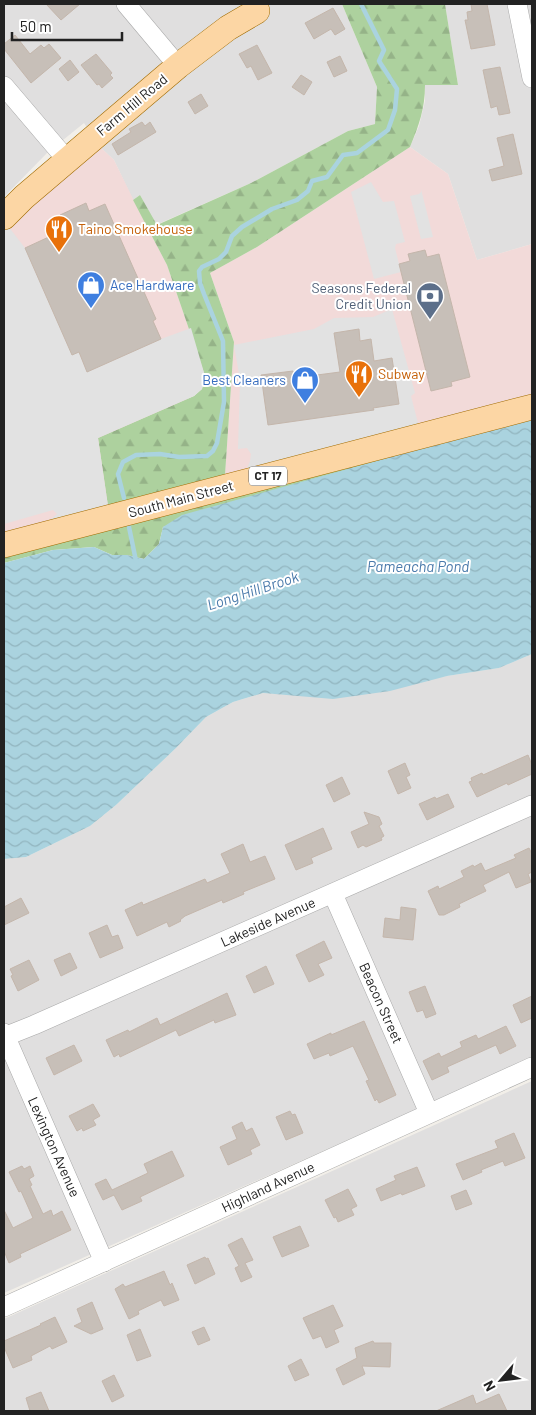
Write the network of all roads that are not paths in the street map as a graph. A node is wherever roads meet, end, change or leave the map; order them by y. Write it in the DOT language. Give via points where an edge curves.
graph roads {
  1 [pos="126,4"];
  2 [pos="517,4"];
  3 [pos="260,6"];
  4 [pos="178,66"];
  5 [pos="532,78"];
  6 [pos="4,86"];
  7 [pos="67,160"];
  8 [pos="4,218"];
  9 [pos="532,407"];
  10 [pos="4,545"];
  11 [pos="532,805"];
  12 [pos="333,894"];
  13 [pos="4,1035"];
  14 [pos="532,1066"];
  15 [pos="430,1113"];
  16 [pos="104,1262"];
  17 [pos="4,1307"];
  1 -- 4 [label="street"];
  2 -- 5 [label="street"];
  3 -- 4 [label="main road, Farm Hill Road"];
  4 -- 7 [label="main road, Farm Hill Road"];
  6 -- 7 [label="street"];
  7 -- 8 [label="main road, Farm Hill Road"];
  9 -- 10 [label="main road, South Main Street / CT 17"];
  11 -- 12 [label="street, Lakeside Avenue"];
  12 -- 13 [label="street, Lakeside Avenue" via="34,1025"];
  12 -- 15 [label="street, Beacon Street"];
  13 -- 16 [label="street, Lexington Avenue"];
  14 -- 15 [label="street, Highland Avenue"];
  15 -- 16 [label="street, Highland Avenue"];
  16 -- 17 [label="street, Highland Avenue"];
}
